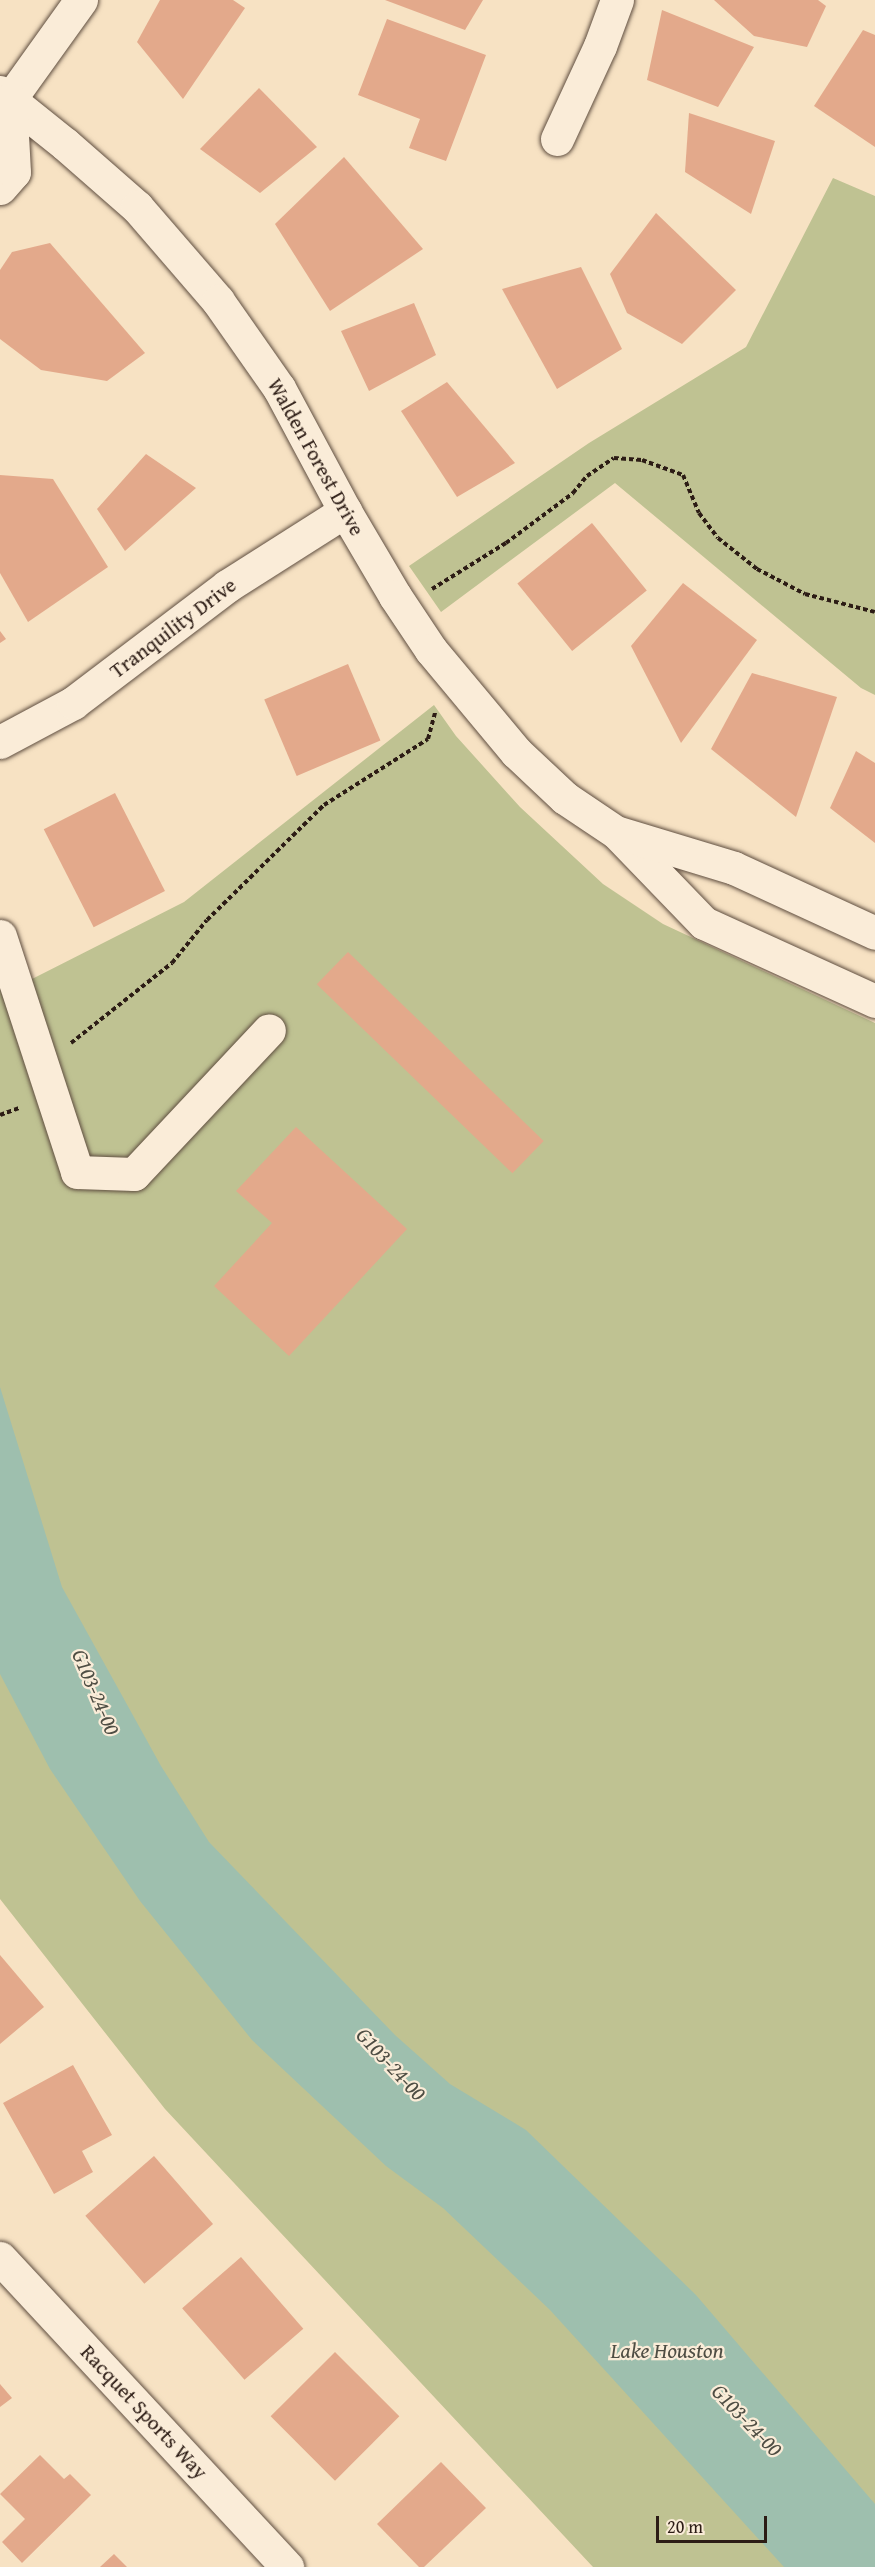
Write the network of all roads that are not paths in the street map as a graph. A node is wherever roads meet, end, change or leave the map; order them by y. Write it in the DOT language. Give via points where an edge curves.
graph roads {
  1 [pos="81,0"];
  2 [pos="617,0"];
  3 [pos="3,97"];
  4 [pos="557,139"];
  5 [pos="0,188"];
  6 [pos="345,511"];
  7 [pos="0,742"];
  8 [pos="617,833"];
  9 [pos="875,933"];
  10 [pos="0,936"];
  11 [pos="875,1001"];
  12 [pos="270,1030"];
  13 [pos="0,2258"];
  14 [pos="287,2567"];
  1 -- 3 [label="street"];
  2 -- 4 [label="street"];
  3 -- 5 [label="street" via="14,172"];
  3 -- 6 [label="street, Walden Forest Drive" via="137,207 218,301 279,388"];
  6 -- 7 [label="street, Tranquility Drive" via="227,586 73,702"];
  6 -- 8 [label="street, Walden Forest Drive" via="431,650 480,711 565,798"];
  8 -- 9 [label="street, Walden Forest Drive" via="734,868"];
  8 -- 11 [label="street, Walden Forest Drive" via="704,923"];
  10 -- 12 [label="street" via="78,1172 134,1174"];
  13 -- 14 [label="street, Racquet Sports Way"];
}
